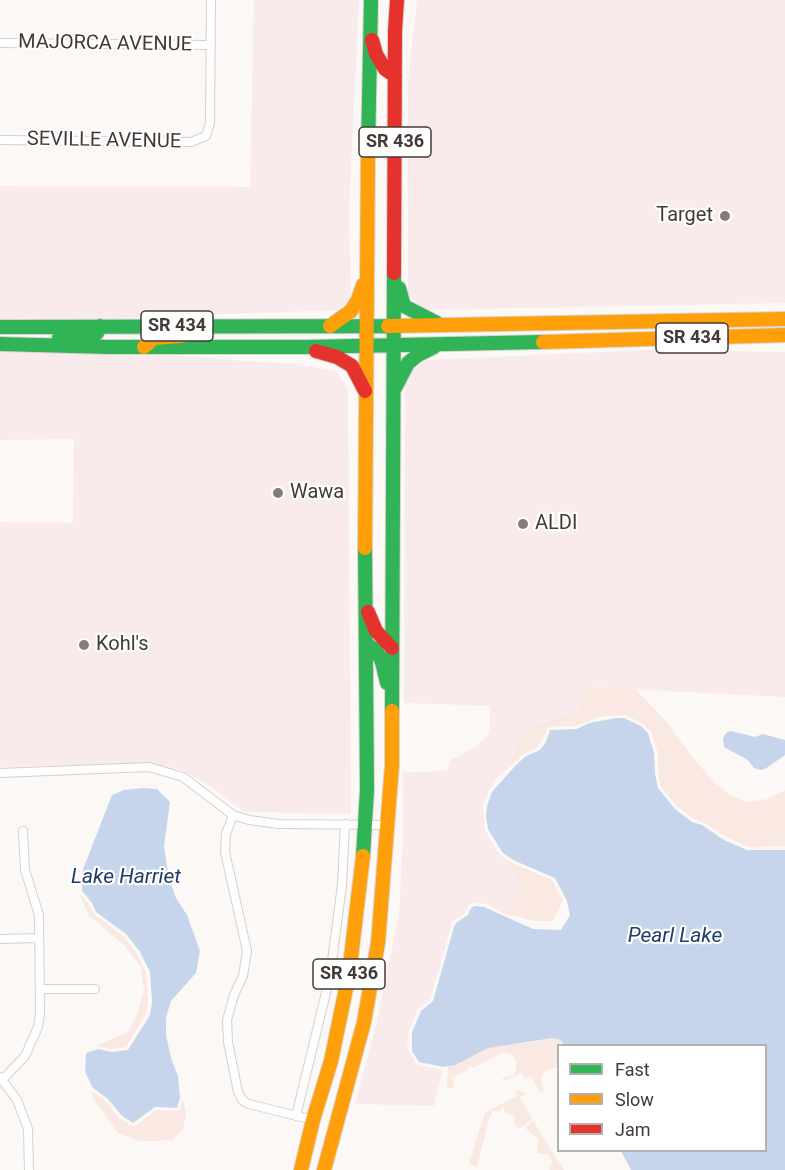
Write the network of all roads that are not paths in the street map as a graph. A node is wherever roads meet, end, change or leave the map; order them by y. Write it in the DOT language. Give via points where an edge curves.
graph roads {
  1 [pos="211,0"];
  2 [pos="371,0"];
  3 [pos="397,0"];
  4 [pos="369,30"];
  5 [pos="0,43"];
  6 [pos="210,45"];
  7 [pos="395,76"];
  8 [pos="0,140"];
  9 [pos="395,253"];
  10 [pos="367,271"];
  11 [pos="785,319"];
  12 [pos="643,323"];
  13 [pos="440,325"];
  14 [pos="100,326"];
  15 [pos="214,326"];
  16 [pos="330,326"];
  17 [pos="367,326"];
  18 [pos="393,326"];
  19 [pos="2,329"];
  20 [pos="785,335"];
  21 [pos="600,341"];
  22 [pos="0,344"];
  23 [pos="23,345"];
  24 [pos="393,345"];
  25 [pos="438,345"];
  26 [pos="367,346"];
  27 [pos="144,347"];
  28 [pos="305,347"];
  29 [pos="393,393"];
  30 [pos="366,396"];
  31 [pos="365,604"];
  32 [pos="366,644"];
  33 [pos="392,648"];
  34 [pos="392,699"];
  35 [pos="0,773"];
  36 [pos="233,814"];
  37 [pos="345,824"];
  38 [pos="366,824"];
  39 [pos="388,825"];
  40 [pos="22,831"];
  41 [pos="39,938"];
  42 [pos="0,939"];
  43 [pos="40,989"];
  44 [pos="95,989"];
  45 [pos="2,1078"];
  46 [pos="296,1116"];
  47 [pos="313,1120"];
  48 [pos="29,1170"];
  49 [pos="301,1170"];
  50 [pos="324,1170"];
  1 -- 6 [label="street"];
  2 -- 4 [label="main road, SR 436"];
  3 -- 7 [label="main road, SR 436"];
  4 -- 7 [label="main road" via="376,54"];
  4 -- 10 [label="main road, SR 436"];
  5 -- 6 [label="street, MAJORCA AVENUE"];
  6 -- 8 [label="street, SEVILLE AVENUE" via="210,123 206,136 191,142"];
  7 -- 9 [label="main road, SR 436"];
  9 -- 13 [label="main road" via="404,306"];
  9 -- 18 [label="main road, SR 436"];
  10 -- 16 [label="main road" via="354,306"];
  10 -- 17 [label="main road, SR 436"];
  11 -- 12 [label="main road, SR 434"];
  12 -- 13 [label="main road, SR 434"];
  12 -- 21 [label="main road" via="613,332"];
  13 -- 18 [label="main road, SR 434"];
  14 -- 15 [label="main road, SR 434"];
  14 -- 19 [label="main road, SR 434"];
  14 -- 23 [label="main road" via="90,336 36,337"];
  15 -- 16 [label="main road, SR 434"];
  15 -- 27 [label="main road" via="181,336 154,338"];
  16 -- 17 [label="main road, SR 434"];
  17 -- 18 [label="main road, SR 434"];
  17 -- 26 [label="main road, SR 436"];
  18 -- 24 [label="main road, SR 436"];
  20 -- 21 [label="main road, SR 434"];
  21 -- 25 [label="main road, SR 434"];
  22 -- 23 [label="main road, SR 434"];
  23 -- 27 [label="main road, SR 434"];
  24 -- 25 [label="main road, SR 434"];
  24 -- 26 [label="main road, SR 434"];
  24 -- 29 [label="main road, SR 436"];
  25 -- 29 [label="main road" via="408,363"];
  26 -- 28 [label="main road, SR 434"];
  26 -- 30 [label="main road, SR 436"];
  27 -- 28 [label="main road, SR 434"];
  28 -- 30 [label="main road" via="352,366"];
  29 -- 33 [label="main road, SR 436"];
  30 -- 31 [label="main road, SR 436"];
  31 -- 32 [label="main road, SR 436"];
  31 -- 33 [label="main road" via="376,631"];
  32 -- 34 [label="main road" via="376,650 382,662"];
  32 -- 38 [label="main road, SR 436"];
  33 -- 34 [label="main road, SR 436"];
  34 -- 39 [label="main road, SR 436"];
  35 -- 36 [label="street" via="149,767 183,777"];
  36 -- 37 [label="street" via="266,823"];
  36 -- 46 [label="street" via="225,852 247,951 243,976 227,1020 238,1092 249,1104"];
  37 -- 38 [label="street"];
  37 -- 46 [label="street" via="342,885 330,976"];
  38 -- 39 [label="street"];
  38 -- 47 [label="main road, SR 436" via="363,878 349,974 331,1062"];
  39 -- 50 [label="main road, SR 436" via="378,943 366,1011"];
  40 -- 41 [label="street" via="25,870 39,915"];
  41 -- 42 [label="street"];
  41 -- 43 [label="street"];
  43 -- 44 [label="street"];
  43 -- 45 [label="street" via="38,1027 32,1043 25,1056"];
  45 -- 48 [label="street" via="17,1100 28,1129"];
  46 -- 47 [label="street"];
  47 -- 49 [label="main road, SR 436"];
}
